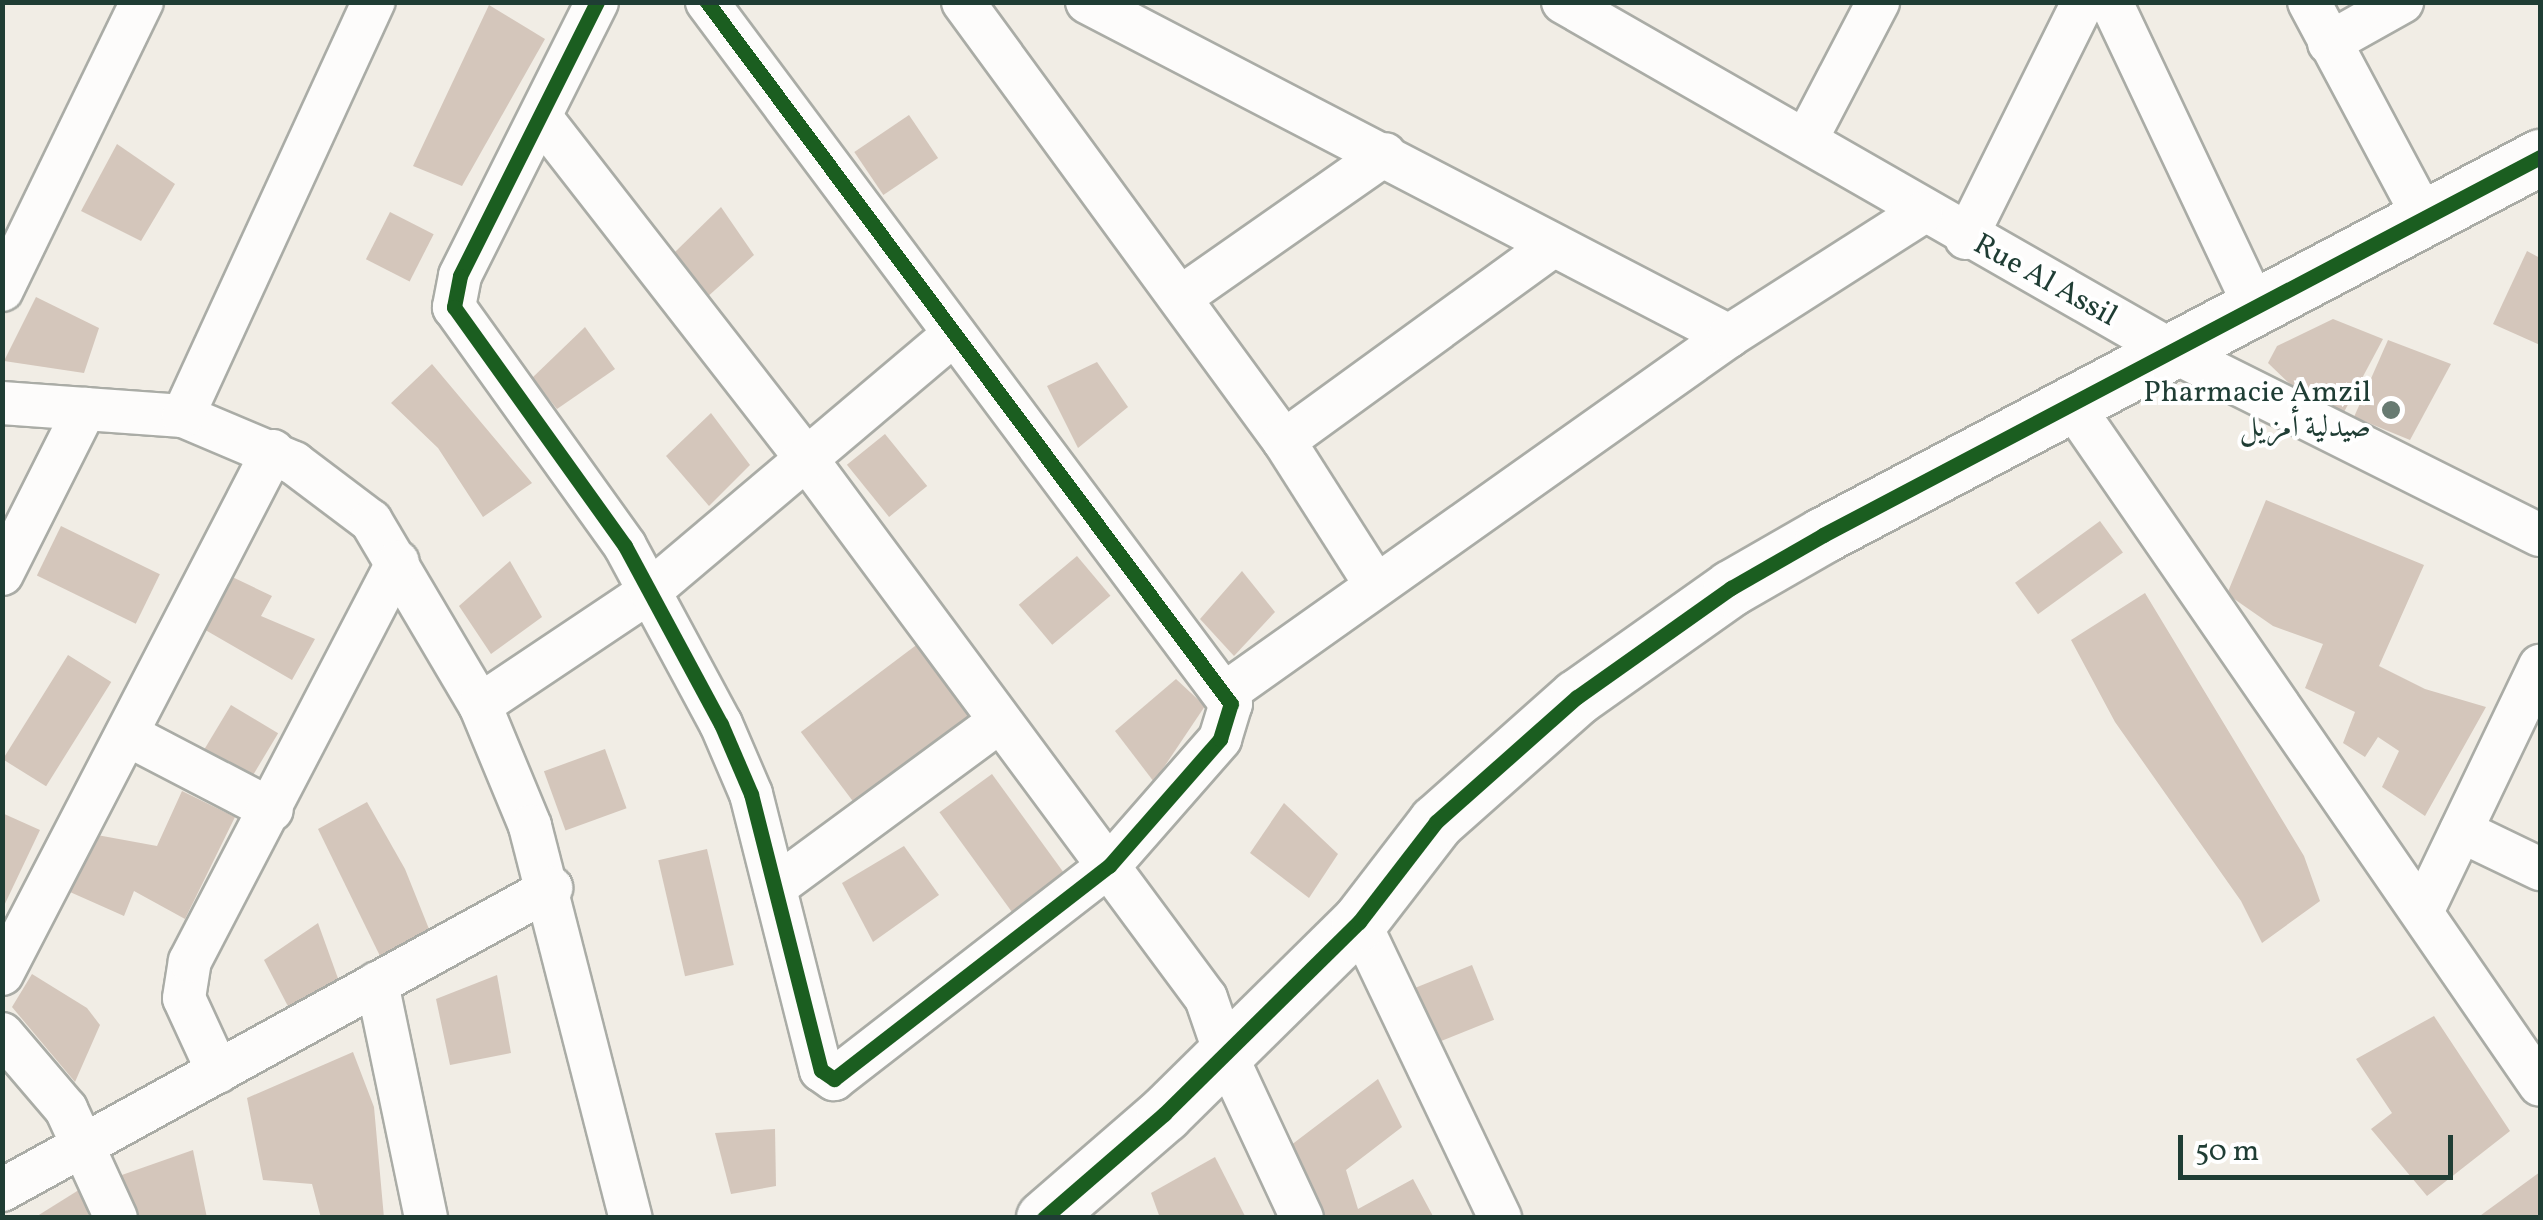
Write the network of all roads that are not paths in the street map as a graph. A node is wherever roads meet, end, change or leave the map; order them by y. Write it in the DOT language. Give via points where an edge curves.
graph roads {
  1 [pos="142,2"];
  2 [pos="373,2"];
  3 [pos="597,2"];
  4 [pos="707,2"];
  5 [pos="963,2"];
  6 [pos="1086,2"];
  7 [pos="1563,2"];
  8 [pos="1878,2"];
  9 [pos="2083,2"];
  10 [pos="2112,2"];
  11 [pos="2309,2"];
  12 [pos="2402,2"];
  13 [pos="2329,43"];
  14 [pos="542,120"];
  15 [pos="1806,140"];
  16 [pos="1385,154"];
  17 [pos="2540,157"];
  18 [pos="1921,213"];
  19 [pos="2424,217"];
  20 [pos="1966,238"];
  21 [pos="1552,246"];
  22 [pos="2,290"];
  23 [pos="1181,297"];
  24 [pos="2255,307"];
  25 [pos="954,334"];
  26 [pos="1729,336"];
  27 [pos="2172,352"];
  28 [pos="2,404"];
  29 [pos="2072,405"];
  30 [pos="85,408"];
  31 [pos="183,416"];
  32 [pos="1284,441"];
  33 [pos="273,451"];
  34 [pos="808,461"];
  35 [pos="2540,535"];
  36 [pos="398,562"];
  37 [pos="2,574"];
  38 [pos="1375,584"];
  39 [pos="650,591"];
  40 [pos="2540,666"];
  41 [pos="1227,692"];
  42 [pos="480,705"];
  43 [pos="998,722"];
  44 [pos="128,735"];
  45 [pos="272,810"];
  46 [pos="2461,831"];
  47 [pos="1108,866"];
  48 [pos="2540,869"];
  49 [pos="774,886"];
  50 [pos="551,888"];
  51 [pos="2422,912"];
  52 [pos="1359,922"];
  53 [pos="2,974"];
  54 [pos="377,983"];
  55 [pos="2,1034"];
  56 [pos="1225,1053"];
  57 [pos="218,1072"];
  58 [pos="2540,1086"];
  59 [pos="86,1144"];
  60 [pos="2,1190"];
  61 [pos="1060,1213"];
  62 [pos="116,1218"];
  63 [pos="426,1218"];
  64 [pos="631,1218"];
  65 [pos="1302,1218"];
  66 [pos="1500,1218"];
  1 -- 22 [label="street"];
  2 -- 31 [label="street"];
  3 -- 14 [label="street"];
  4 -- 25 [label="street"];
  5 -- 23 [label="street"];
  6 -- 16 [label="street"];
  7 -- 15 [label="street, Rue Al Assil"];
  8 -- 15 [label="street"];
  9 -- 20 [label="street"];
  10 -- 24 [label="street"];
  11 -- 13 [label="street"];
  12 -- 13 [label="street"];
  13 -- 19 [label="street"];
  14 -- 34 [label="street"];
  14 -- 39 [label="street" via="460,276 454,307 554,438"];
  15 -- 18 [label="street, Rue Al Assil"];
  16 -- 21 [label="street"];
  16 -- 23 [label="street"];
  17 -- 19 [label="street"];
  18 -- 20 [label="street, Rue Al Assil"];
  18 -- 26 [label="street"];
  19 -- 24 [label="street"];
  20 -- 27 [label="street, Rue Al Assil"];
  21 -- 26 [label="street"];
  21 -- 32 [label="street"];
  23 -- 32 [label="street"];
  24 -- 27 [label="street"];
  25 -- 34 [label="street"];
  25 -- 41 [label="street"];
  26 -- 38 [label="street"];
  27 -- 29 [label="street"];
  27 -- 35 [label="street, Rue Al Assil"];
  28 -- 30 [label="street"];
  29 -- 51 [label="street"];
  29 -- 52 [label="street" via="1746,580 1577,698 1436,822"];
  30 -- 31 [label="street"];
  30 -- 37 [label="street"];
  31 -- 33 [label="street"];
  32 -- 38 [label="street"];
  33 -- 36 [label="street" via="357,508"];
  33 -- 44 [label="street"];
  34 -- 39 [label="street"];
  34 -- 43 [label="street"];
  36 -- 42 [label="street"];
  36 -- 45 [label="street"];
  38 -- 41 [label="street"];
  39 -- 42 [label="street"];
  39 -- 49 [label="street" via="752,794"];
  40 -- 46 [label="street"];
  41 -- 47 [label="street" via="1231,714 1220,739"];
  42 -- 50 [label="street"];
  43 -- 47 [label="street"];
  43 -- 49 [label="street"];
  44 -- 45 [label="street"];
  44 -- 53 [label="street"];
  45 -- 57 [label="street" via="183,984 188,1011"];
  46 -- 48 [label="street"];
  46 -- 51 [label="street"];
  47 -- 49 [label="street" via="834,1079 821,1070"];
  47 -- 56 [label="street" via="1206,998"];
  50 -- 54 [label="street"];
  50 -- 64 [label="street"];
  51 -- 58 [label="street"];
  52 -- 56 [label="street"];
  52 -- 66 [label="street"];
  54 -- 57 [label="street"];
  54 -- 63 [label="street"];
  55 -- 59 [label="street" via="42,1076"];
  56 -- 61 [label="street"];
  56 -- 65 [label="street"];
  57 -- 59 [label="street"];
  59 -- 60 [label="street"];
  59 -- 62 [label="street"];
}
